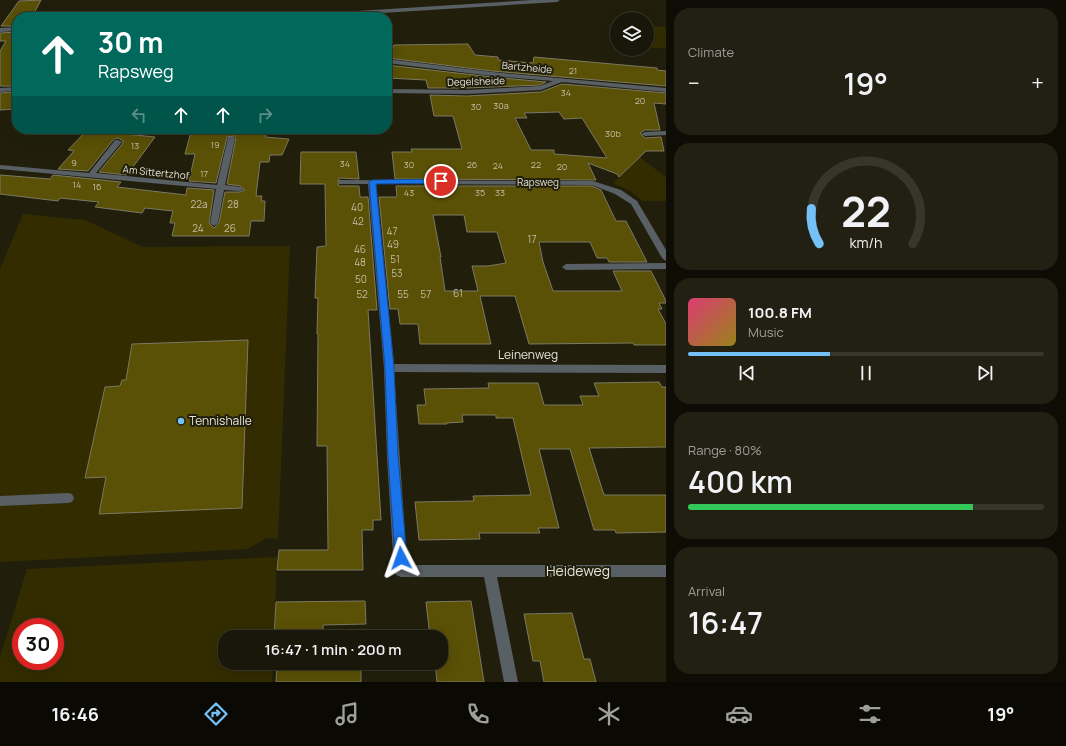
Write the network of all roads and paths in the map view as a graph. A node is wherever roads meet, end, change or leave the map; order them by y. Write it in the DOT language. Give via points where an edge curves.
graph roads {
  1 [pos="556,0"];
  2 [pos="370,12"];
  3 [pos="12,29"];
  4 [pos="0,30"];
  5 [pos="392,63"];
  6 [pos="564,80"];
  7 [pos="12,89"];
  8 [pos="0,90"];
  9 [pos="666,90"];
  10 [pos="392,91"];
  11 [pos="666,133"];
  12 [pos="645,134"];
  13 [pos="231,139"];
  14 [pos="118,142"];
  15 [pos="0,168"];
  16 [pos="90,176"];
  17 [pos="342,182"];
  18 [pos="372,182"];
  19 [pos="220,188"];
  20 [pos="240,189"];
  21 [pos="214,222"];
  22 [pos="666,258"];
  23 [pos="666,266"];
  24 [pos="566,267"];
  25 [pos="389,368"];
  26 [pos="666,369"];
  27 [pos="68,498"];
  28 [pos="0,501"];
  29 [pos="489,571"];
  30 [pos="666,571"];
  31 [pos="511,682"];
  1 -- 2 [label="street"];
  3 -- 4 [label="street"];
  5 -- 6 [label="street, Bartzheide"];
  6 -- 9 [label="street, Bartzheide"];
  6 -- 10 [label="street, Degelsheide" via="541,88 467,92"];
  7 -- 8 [label="street"];
  11 -- 12 [label="street"];
  13 -- 19 [label="street"];
  14 -- 16 [label="street, Am Sittertzhof"];
  15 -- 16 [label="street, Am Sittertzhof"];
  16 -- 19 [label="street, Am Sittertzhof"];
  17 -- 18 [label="street, Rapsweg"];
  18 -- 22 [label="street, Rapsweg" via="593,183 618,192 634,203"];
  18 -- 25 [label="street"];
  19 -- 20 [label="street, Am Sittertzhof"];
  19 -- 21 [label="street"];
  23 -- 24 [label="street"];
  25 -- 26 [label="street, Leinenweg"];
  25 -- 29 [label="street, Heideweg" via="402,571"];
  27 -- 28 [label="street"];
  29 -- 30 [label="street, Heideweg"];
  29 -- 31 [label="street"];
}
